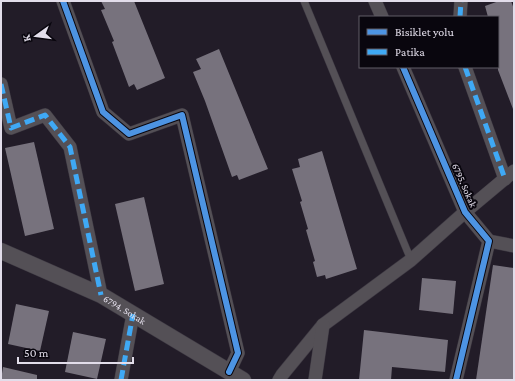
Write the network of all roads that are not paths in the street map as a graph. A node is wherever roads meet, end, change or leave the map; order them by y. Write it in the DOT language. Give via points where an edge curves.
graph roads {
  1 [pos="63,1"];
  2 [pos="304,1"];
  3 [pos="375,1"];
  4 [pos="461,1"];
  5 [pos="382,16"];
  6 [pos="460,16"];
  7 [pos="403,68"];
  8 [pos="464,68"];
  9 [pos="1,84"];
  10 [pos="509,175"];
  11 [pos="465,212"];
  12 [pos="489,241"];
  13 [pos="514,246"];
  14 [pos="1,251"];
  15 [pos="411,260"];
  16 [pos="101,295"];
  17 [pos="133,314"];
  18 [pos="323,325"];
  19 [pos="229,372"];
  20 [pos="120,380"];
  21 [pos="243,380"];
  22 [pos="279,380"];
  23 [pos="315,380"];
  24 [pos="456,380"];
  1 -- 19 [label="street" via="103,112 129,134 182,115 238,353"];
  2 -- 15 [label="lane"];
  3 -- 5 [label="street"];
  4 -- 6 [label="street"];
  7 -- 11 [label="street, 6795. Sokak"];
  8 -- 10 [label="street"];
  9 -- 16 [label="street" via="11,128 46,115 70,147"];
  10 -- 11 [label="street"];
  11 -- 12 [label="street, 6795. Sokak"];
  11 -- 15 [label="street"];
  12 -- 13 [label="street"];
  12 -- 24 [label="street"];
  14 -- 16 [label="street, 6794. Sokak"];
  15 -- 18 [label="street"];
  16 -- 17 [label="street, 6794. Sokak"];
  17 -- 19 [label="street, 6794. Sokak"];
  17 -- 20 [label="street"];
  18 -- 22 [label="street"];
  18 -- 23 [label="street"];
  19 -- 21 [label="street, 6794. Sokak"];
}
